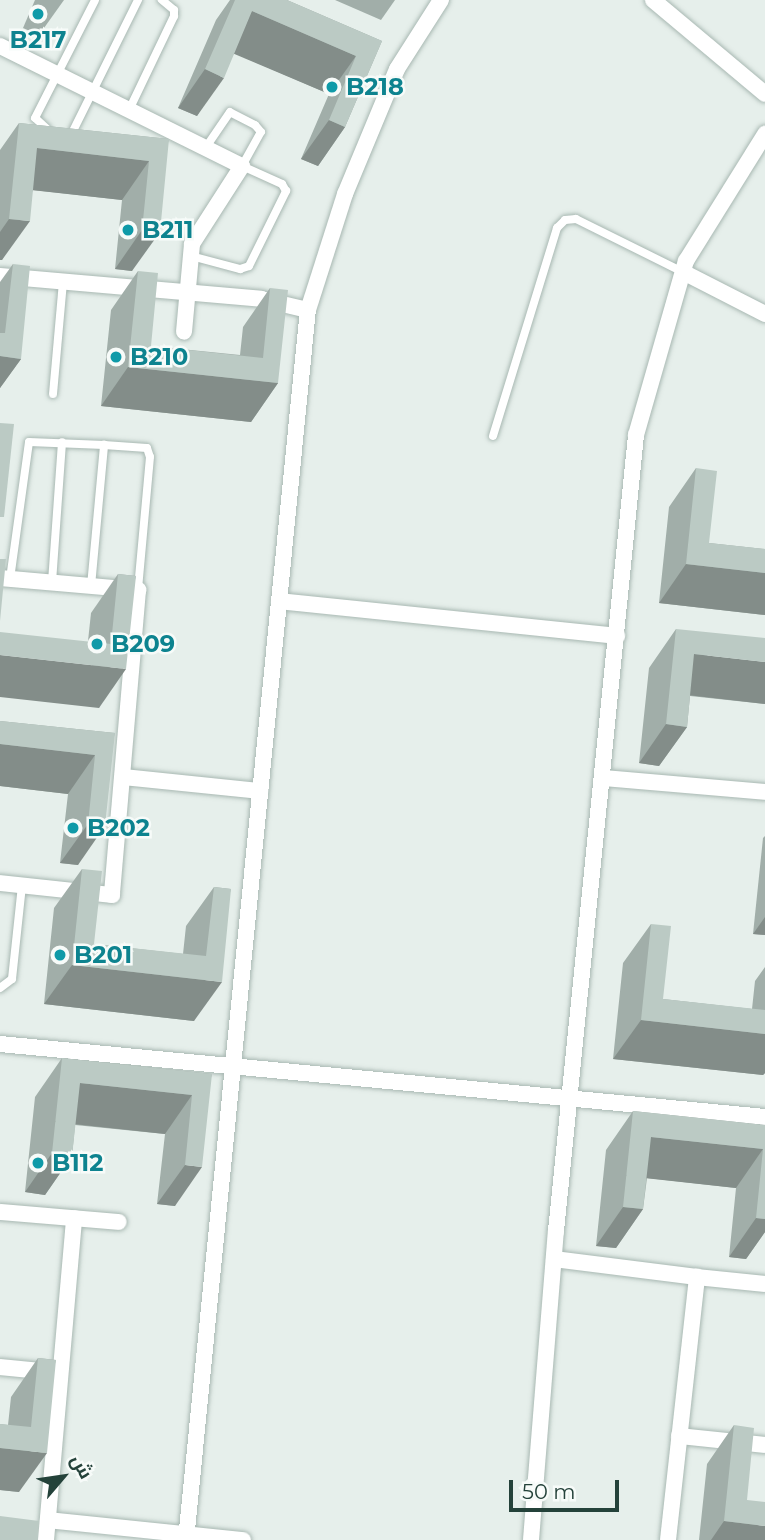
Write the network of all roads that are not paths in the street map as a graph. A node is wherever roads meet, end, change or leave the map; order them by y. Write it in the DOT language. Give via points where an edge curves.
graph roads {
  1 [pos="95,0"];
  2 [pos="138,0"];
  3 [pos="162,0"];
  4 [pos="441,0"];
  5 [pos="653,0"];
  6 [pos="0,46"];
  7 [pos="58,74"];
  8 [pos="93,90"];
  9 [pos="765,94"];
  10 [pos="130,108"];
  11 [pos="765,134"];
  12 [pos="206,147"];
  13 [pos="242,166"];
  14 [pos="191,256"];
  15 [pos="683,272"];
  16 [pos="0,276"];
  17 [pos="62,282"];
  18 [pos="188,293"];
  19 [pos="308,310"];
  20 [pos="765,314"];
  21 [pos="184,332"];
  22 [pos="53,394"];
  23 [pos="493,436"];
  24 [pos="62,442"];
  25 [pos="104,445"];
  26 [pos="5,578"];
  27 [pos="52,582"];
  28 [pos="91,586"];
  29 [pos="138,590"];
  30 [pos="279,601"];
  31 [pos="617,636"];
  32 [pos="124,777"];
  33 [pos="603,778"];
  34 [pos="260,791"];
  35 [pos="765,792"];
  36 [pos="0,883"];
  37 [pos="22,886"];
  38 [pos="0,988"];
  39 [pos="0,1044"];
  40 [pos="233,1065"];
  41 [pos="572,1098"];
  42 [pos="765,1117"];
  43 [pos="0,1212"];
  44 [pos="75,1218"];
  45 [pos="119,1222"];
  46 [pos="554,1259"];
  47 [pos="697,1277"];
  48 [pos="765,1284"];
  49 [pos="0,1367"];
  50 [pos="61,1372"];
  51 [pos="679,1436"];
  52 [pos="765,1445"];
  53 [pos="48,1520"];
  54 [pos="186,1537"];
  55 [pos="46,1540"];
  56 [pos="243,1540"];
  57 [pos="531,1540"];
  58 [pos="668,1540"];
  1 -- 7 [label="lane"];
  2 -- 8 [label="lane"];
  3 -- 10 [label="lane" via="174,10 174,16"];
  4 -- 19 [label="street" via="397,69 345,194"];
  5 -- 9 [label="street"];
  6 -- 7 [label="street"];
  7 -- 8 [label="street"];
  7 -- 8 [label="lane" via="36,118 38,125 68,137"];
  8 -- 10 [label="street"];
  10 -- 12 [label="street"];
  11 -- 15 [label="street"];
  12 -- 13 [label="street"];
  12 -- 13 [label="lane" via="230,112 255,125 261,132"];
  13 -- 14 [label="street" via="192,244"];
  13 -- 14 [label="lane" via="282,184 286,191 249,266 240,269"];
  14 -- 18 [label="street"];
  15 -- 20 [label="street"];
  15 -- 23 [label="lane" via="576,219 565,220 557,228"];
  15 -- 31 [label="street" via="636,435"];
  16 -- 17 [label="street"];
  17 -- 18 [label="street"];
  17 -- 22 [label="lane"];
  18 -- 19 [label="street" via="261,299"];
  18 -- 21 [label="street"];
  19 -- 30 [label="street"];
  24 -- 25 [label="lane"];
  24 -- 26 [label="lane" via="35,439 26,450"];
  24 -- 27 [label="lane"];
  25 -- 28 [label="lane"];
  25 -- 29 [label="lane" via="146,449 150,457"];
  26 -- 27 [label="street"];
  27 -- 28 [label="street"];
  28 -- 29 [label="street"];
  29 -- 32 [label="street"];
  30 -- 31 [label="street"];
  30 -- 34 [label="street"];
  31 -- 33 [label="street"];
  32 -- 34 [label="street"];
  32 -- 37 [label="street" via="112,895"];
  33 -- 35 [label="street"];
  33 -- 41 [label="street"];
  34 -- 40 [label="street"];
  36 -- 37 [label="street"];
  37 -- 38 [label="lane" via="12,979"];
  39 -- 40 [label="street"];
  40 -- 41 [label="street"];
  40 -- 54 [label="street"];
  41 -- 42 [label="street"];
  41 -- 46 [label="street"];
  43 -- 44 [label="street"];
  44 -- 45 [label="street"];
  44 -- 50 [label="street"];
  46 -- 47 [label="street"];
  46 -- 57 [label="street"];
  47 -- 48 [label="street"];
  47 -- 51 [label="street"];
  49 -- 50 [label="street"];
  50 -- 53 [label="street"];
  51 -- 52 [label="street"];
  51 -- 58 [label="street"];
  53 -- 54 [label="street"];
  53 -- 55 [label="street"];
  54 -- 56 [label="street"];
}
